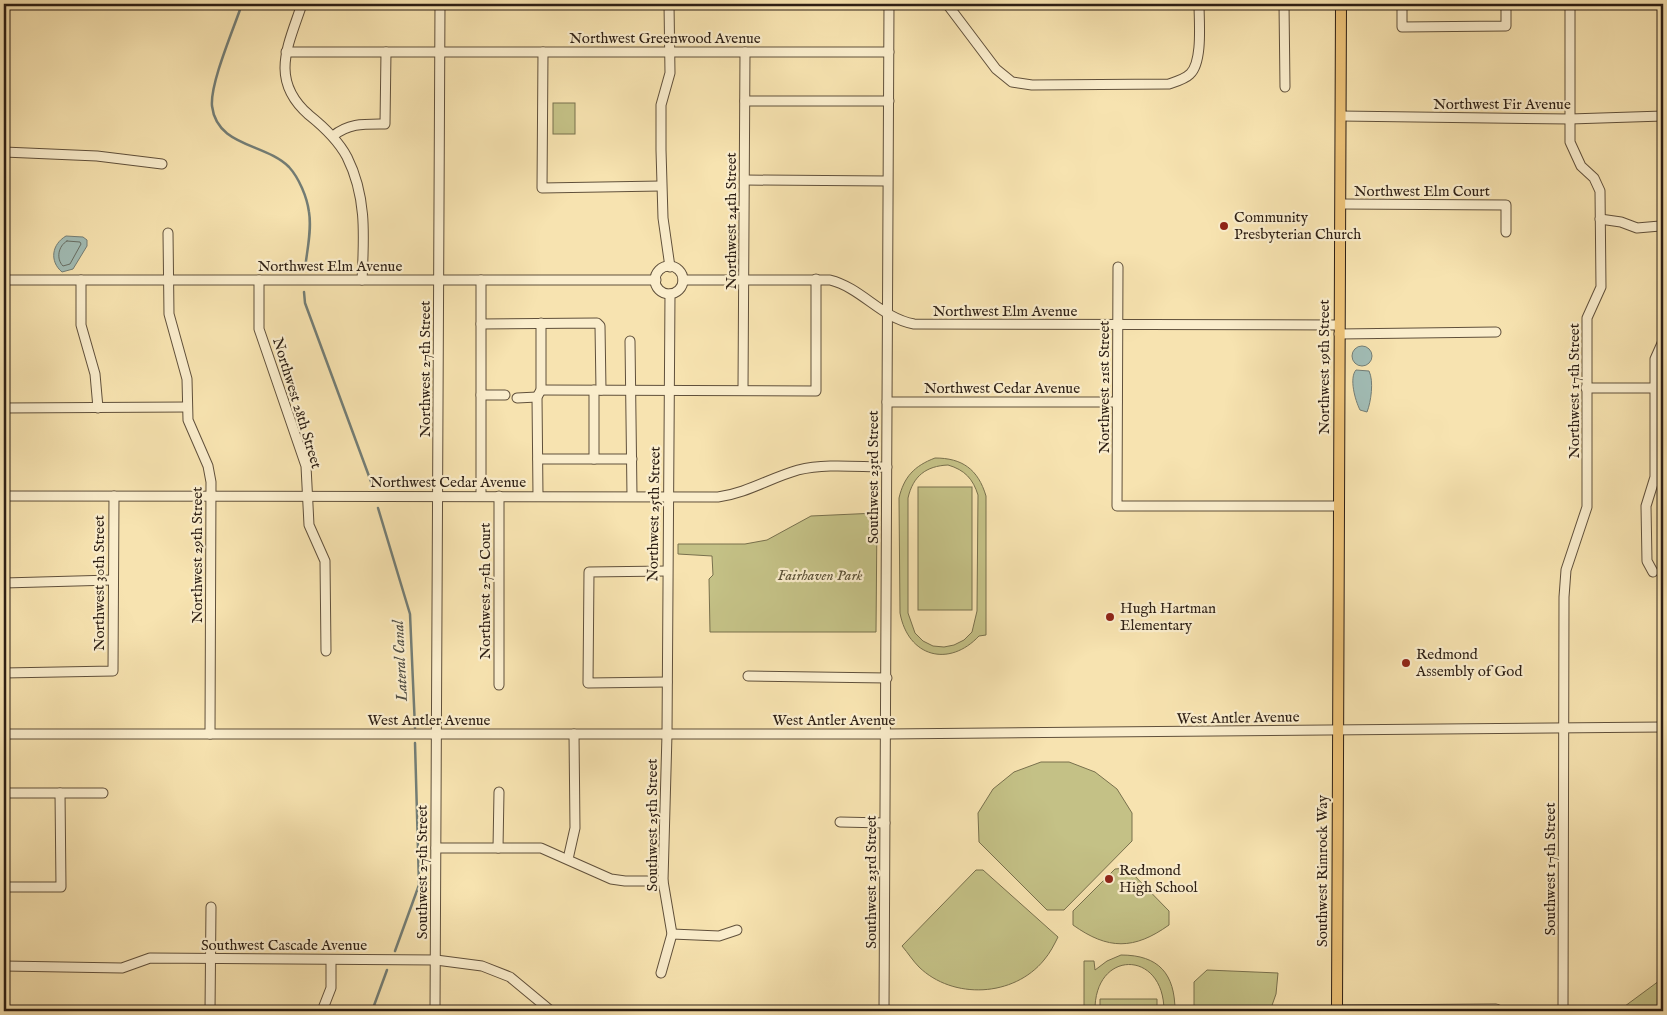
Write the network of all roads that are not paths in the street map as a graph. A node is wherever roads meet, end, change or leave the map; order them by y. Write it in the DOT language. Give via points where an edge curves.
graph roads {
  1 [pos="302,4"];
  2 [pos="440,4"];
  3 [pos="669,4"];
  4 [pos="889,4"];
  5 [pos="947,4"];
  6 [pos="1199,4"];
  7 [pos="1284,4"];
  8 [pos="1341,4"];
  9 [pos="1402,4"];
  10 [pos="1506,4"];
  11 [pos="1570,4"];
  12 [pos="286,52"];
  13 [pos="386,52"];
  14 [pos="440,52"];
  15 [pos="543,52"];
  16 [pos="670,52"];
  17 [pos="745,52"];
  18 [pos="889,52"];
  19 [pos="1285,87"];
  20 [pos="745,101"];
  21 [pos="889,101"];
  22 [pos="1341,116"];
  23 [pos="1663,116"];
  24 [pos="1570,119"];
  25 [pos="332,136"];
  26 [pos="4,152"];
  27 [pos="162,164"];
  28 [pos="744,180"];
  29 [pos="887,181"];
  30 [pos="662,186"];
  31 [pos="1341,204"];
  32 [pos="1600,220"];
  33 [pos="1663,223"];
  34 [pos="1506,232"];
  35 [pos="168,233"];
  36 [pos="670,267"];
  37 [pos="1118,267"];
  38 [pos="744,279"];
  39 [pos="816,279"];
  40 [pos="4,280"];
  41 [pos="80,280"];
  42 [pos="170,280"];
  43 [pos="259,280"];
  44 [pos="362,280"];
  45 [pos="439,280"];
  46 [pos="481,280"];
  47 [pos="656,280"];
  48 [pos="683,280"];
  49 [pos="670,294"];
  50 [pos="888,315"];
  51 [pos="481,324"];
  52 [pos="541,324"];
  53 [pos="1118,325"];
  54 [pos="1339,330"];
  55 [pos="1496,332"];
  56 [pos="630,341"];
  57 [pos="1663,341"];
  58 [pos="1586,388"];
  59 [pos="1653,388"];
  60 [pos="597,390"];
  61 [pos="630,390"];
  62 [pos="669,390"];
  63 [pos="743,390"];
  64 [pos="539,394"];
  65 [pos="481,395"];
  66 [pos="505,395"];
  67 [pos="517,398"];
  68 [pos="887,402"];
  69 [pos="1117,402"];
  70 [pos="4,408"];
  71 [pos="98,408"];
  72 [pos="187,408"];
  73 [pos="538,459"];
  74 [pos="594,459"];
  75 [pos="632,459"];
  76 [pos="886,467"];
  77 [pos="438,495"];
  78 [pos="4,496"];
  79 [pos="114,496"];
  80 [pos="307,496"];
  81 [pos="481,496"];
  82 [pos="499,496"];
  83 [pos="538,496"];
  84 [pos="632,496"];
  85 [pos="668,496"];
  86 [pos="212,497"];
  87 [pos="1337,506"];
  88 [pos="667,571"];
  89 [pos="1654,572"];
  90 [pos="112,580"];
  91 [pos="4,583"];
  92 [pos="326,652"];
  93 [pos="4,672"];
  94 [pos="748,676"];
  95 [pos="886,678"];
  96 [pos="667,682"];
  97 [pos="499,685"];
  98 [pos="1564,727"];
  99 [pos="1663,727"];
  100 [pos="1336,731"];
  101 [pos="4,734"];
  102 [pos="210,734"];
  103 [pos="437,734"];
  104 [pos="574,734"];
  105 [pos="667,734"];
  106 [pos="887,734"];
  107 [pos="499,792"];
  108 [pos="4,793"];
  109 [pos="60,793"];
  110 [pos="102,793"];
  111 [pos="840,822"];
  112 [pos="885,823"];
  113 [pos="436,848"];
  114 [pos="498,848"];
  115 [pos="568,859"];
  116 [pos="663,880"];
  117 [pos="4,887"];
  118 [pos="211,907"];
  119 [pos="737,930"];
  120 [pos="672,934"];
  121 [pos="210,959"];
  122 [pos="331,960"];
  123 [pos="436,960"];
  124 [pos="4,966"];
  125 [pos="661,973"];
  126 [pos="1337,1010"];
  127 [pos="210,1011"];
  128 [pos="322,1011"];
  129 [pos="435,1011"];
  130 [pos="551,1011"];
  131 [pos="884,1011"];
  132 [pos="1501,1011"];
  133 [pos="1563,1011"];
  1 -- 12 [label="street"];
  2 -- 14 [label="street, Northwest 27th Street"];
  3 -- 16 [label="street"];
  4 -- 18 [label="street, Southwest 23rd Street"];
  5 -- 6 [label="street" via="996,69 1012,82 1032,85 1168,84 1190,74 1198,53"];
  7 -- 19 [label="street"];
  8 -- 22 [label="main road, Northwest 19th Street"];
  9 -- 10 [label="street" via="1402,26 1506,26"];
  11 -- 24 [label="street, Northwest 17th Street"];
  12 -- 13 [label="street, Northwest Greenwood Avenue"];
  12 -- 25 [label="street" via="284,76 292,97"];
  13 -- 14 [label="street, Northwest Greenwood Avenue"];
  13 -- 25 [label="street" via="385,124 354,124"];
  14 -- 15 [label="street, Northwest Greenwood Avenue"];
  14 -- 45 [label="street, Northwest 27th Street"];
  15 -- 16 [label="street, Northwest Greenwood Avenue"];
  15 -- 30 [label="street" via="542,188"];
  16 -- 17 [label="street, Northwest Greenwood Avenue"];
  16 -- 30 [label="street" via="668,82 661,105"];
  17 -- 18 [label="street, Northwest Greenwood Avenue"];
  17 -- 20 [label="street, Northwest 24th Street"];
  18 -- 21 [label="street, Southwest 23rd Street"];
  20 -- 21 [label="street"];
  20 -- 28 [label="street, Northwest 24th Street"];
  21 -- 29 [label="street, Southwest 23rd Street"];
  22 -- 24 [label="street, Northwest Fir Avenue"];
  22 -- 31 [label="main road, Northwest 19th Street"];
  23 -- 24 [label="street, Northwest Fir Avenue"];
  24 -- 32 [label="street, Northwest 17th Street" via="1570,142 1581,166 1594,178 1600,192"];
  25 -- 44 [label="street" via="357,179 362,201 365,224"];
  26 -- 27 [label="street" via="97,156"];
  28 -- 29 [label="street"];
  28 -- 38 [label="street, Northwest 24th Street"];
  29 -- 50 [label="street, Southwest 23rd Street"];
  30 -- 36 [label="street"];
  31 -- 34 [label="street, Northwest Elm Court" via="1506,204"];
  31 -- 54 [label="main road, Northwest 19th Street"];
  32 -- 33 [label="street" via="1637,228"];
  32 -- 58 [label="street, Northwest 17th Street" via="1601,287 1587,318"];
  35 -- 42 [label="street, Northwest 29th Street"];
  36 -- 47 [label="street" via="659,272"];
  36 -- 48 [label="street" via="681,272"];
  37 -- 53 [label="street, Northwest 21st Street"];
  38 -- 39 [label="street, Northwest Elm Avenue"];
  38 -- 48 [label="street, Northwest Elm Avenue"];
  38 -- 63 [label="street, Northwest 24th Street"];
  39 -- 50 [label="street, Northwest Elm Avenue" via="842,283"];
  39 -- 63 [label="street" via="816,391"];
  40 -- 41 [label="street, Northwest Elm Avenue"];
  41 -- 42 [label="street, Northwest Elm Avenue"];
  41 -- 71 [label="street" via="81,325 96,374"];
  42 -- 43 [label="street, Northwest Elm Avenue"];
  42 -- 72 [label="street, Northwest 29th Street" via="169,314 188,379"];
  43 -- 44 [label="street, Northwest Elm Avenue"];
  43 -- 80 [label="street, Northwest 28th Street" via="260,329 306,466"];
  44 -- 45 [label="street, Northwest Elm Avenue"];
  45 -- 46 [label="street, Northwest Elm Avenue"];
  45 -- 77 [label="street, Northwest 27th Street"];
  46 -- 47 [label="street, Northwest Elm Avenue"];
  46 -- 51 [label="street"];
  47 -- 49 [label="street" via="661,291"];
  48 -- 49 [label="street" via="681,288"];
  49 -- 62 [label="street, Northwest 25th Street"];
  50 -- 53 [label="street, Northwest Elm Avenue" via="900,322 914,324"];
  50 -- 68 [label="street, Southwest 23rd Street"];
  51 -- 52 [label="street"];
  51 -- 65 [label="street"];
  52 -- 60 [label="street" via="597,323 600,326"];
  52 -- 64 [label="street"];
  53 -- 54 [label="street, Northwest Elm Avenue"];
  53 -- 69 [label="street, Northwest 21st Street"];
  54 -- 55 [label="street, Northwest Elm Avenue"];
  54 -- 87 [label="main road, Northwest 19th Street"];
  56 -- 61 [label="street"];
  57 -- 59 [label="street" via="1655,359"];
  58 -- 59 [label="street"];
  58 -- 98 [label="street, Northwest 17th Street" via="1587,507 1566,570"];
  59 -- 89 [label="street" via="1655,477 1646,506 1647,560"];
  60 -- 61 [label="street"];
  60 -- 64 [label="street"];
  60 -- 74 [label="street"];
  61 -- 62 [label="street"];
  61 -- 75 [label="street"];
  62 -- 63 [label="street"];
  62 -- 85 [label="street, Northwest 25th Street"];
  64 -- 67 [label="street"];
  64 -- 73 [label="street"];
  65 -- 66 [label="street"];
  65 -- 81 [label="street"];
  68 -- 69 [label="street, Northwest Cedar Avenue"];
  68 -- 76 [label="street, Southwest 23rd Street"];
  69 -- 87 [label="street, Northwest 21st Street" via="1117,506"];
  70 -- 71 [label="street"];
  71 -- 72 [label="street"];
  72 -- 86 [label="street, Northwest 29th Street" via="188,420 208,466"];
  73 -- 74 [label="street"];
  73 -- 83 [label="street"];
  74 -- 75 [label="street"];
  75 -- 84 [label="street"];
  76 -- 85 [label="street, Northwest Cedar Avenue" via="818,466 734,495"];
  76 -- 95 [label="street, Southwest 23rd Street"];
  77 -- 80 [label="street, Northwest Cedar Avenue"];
  77 -- 81 [label="street, Northwest Cedar Avenue"];
  77 -- 103 [label="street, Northwest 27th Street"];
  78 -- 79 [label="street, Northwest Cedar Avenue"];
  79 -- 86 [label="street, Northwest Cedar Avenue"];
  79 -- 90 [label="street, Northwest 30th Street"];
  80 -- 86 [label="street, Northwest Cedar Avenue"];
  80 -- 92 [label="street, Northwest 28th Street" via="309,525 325,561"];
  81 -- 82 [label="street, Northwest Cedar Avenue"];
  82 -- 83 [label="street, Northwest Cedar Avenue"];
  82 -- 97 [label="street, Northwest 27th Court"];
  83 -- 84 [label="street, Northwest Cedar Avenue"];
  84 -- 85 [label="street, Northwest Cedar Avenue"];
  85 -- 88 [label="street, Northwest 25th Street"];
  86 -- 102 [label="street, Northwest 29th Street"];
  87 -- 100 [label="main road, Northwest 19th Street"];
  88 -- 96 [label="street, Northwest 25th Street"];
  88 -- 96 [label="street" via="589,572 588,683"];
  90 -- 91 [label="street"];
  90 -- 93 [label="street, Northwest 30th Street" via="113,670"];
  94 -- 95 [label="street"];
  95 -- 106 [label="street, Southwest 23rd Street"];
  96 -- 105 [label="street, Northwest 25th Street"];
  98 -- 99 [label="street, West Antler Avenue"];
  98 -- 100 [label="street, West Antler Avenue"];
  98 -- 133 [label="street, Southwest 17th Street"];
  100 -- 106 [label="street, West Antler Avenue"];
  100 -- 126 [label="main road, Southwest Rimrock Way"];
  101 -- 102 [label="street, West Antler Avenue"];
  102 -- 103 [label="street, West Antler Avenue"];
  103 -- 104 [label="street, West Antler Avenue"];
  103 -- 113 [label="street, Southwest 27th Street"];
  104 -- 105 [label="street, West Antler Avenue"];
  104 -- 115 [label="street" via="575,828"];
  105 -- 106 [label="street, West Antler Avenue"];
  105 -- 116 [label="street, Southwest 25th Street"];
  106 -- 112 [label="street, Southwest 23rd Street"];
  107 -- 114 [label="street"];
  108 -- 109 [label="street"];
  109 -- 110 [label="street"];
  109 -- 117 [label="street" via="61,887"];
  111 -- 112 [label="street"];
  112 -- 131 [label="street, Southwest 23rd Street"];
  113 -- 114 [label="street"];
  113 -- 123 [label="street, Southwest 27th Street"];
  114 -- 115 [label="street" via="541,848"];
  115 -- 116 [label="street" via="611,879"];
  116 -- 120 [label="street, Southwest 25th Street"];
  118 -- 121 [label="street"];
  119 -- 120 [label="street" via="719,936"];
  120 -- 125 [label="street, Southwest 25th Street"];
  121 -- 122 [label="street, Southwest Cascade Avenue"];
  121 -- 124 [label="street, Southwest Cascade Avenue" via="150,958 122,968"];
  121 -- 127 [label="street"];
  122 -- 123 [label="street, Southwest Cascade Avenue"];
  122 -- 128 [label="street" via="331,988"];
  123 -- 129 [label="street, Southwest 27th Street"];
  123 -- 130 [label="street, Southwest Cascade Avenue" via="482,966 510,977"];
  126 -- 132 [label="street"];
}
